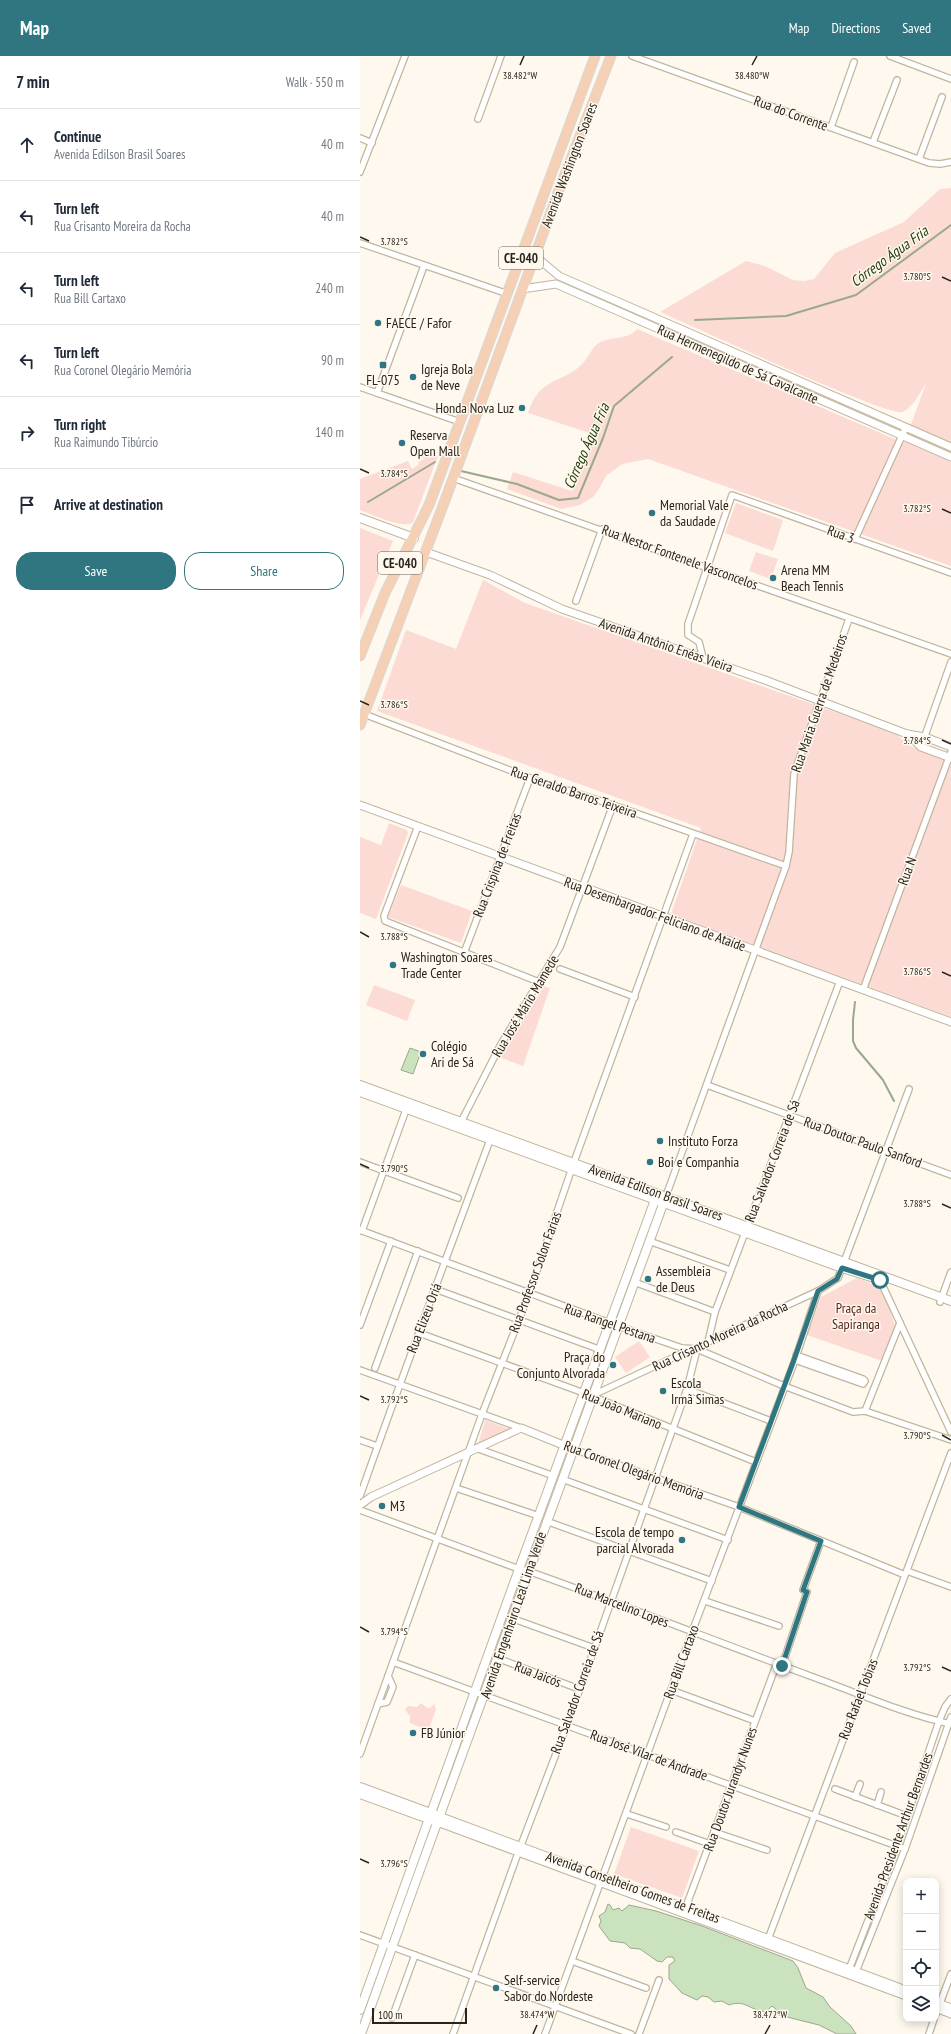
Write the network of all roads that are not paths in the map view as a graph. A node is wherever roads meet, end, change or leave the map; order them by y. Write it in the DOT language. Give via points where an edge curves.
graph roads {
  1 [pos="405,56"];
  2 [pos="501,56"];
  3 [pos="595,56"];
  4 [pos="611,56"];
  5 [pos="632,56"];
  6 [pos="890,56"];
  7 [pos="854,62"];
  8 [pos="951,79"];
  9 [pos="896,80"];
  10 [pos="942,97"];
  11 [pos="478,119"];
  12 [pos="831,127"];
  13 [pos="360,138"];
  14 [pos="873,142"];
  15 [pos="372,143"];
  16 [pos="919,159"];
  17 [pos="951,162"];
  18 [pos="360,172"];
  19 [pos="360,243"];
  20 [pos="535,256"];
  21 [pos="424,266"];
  22 [pos="560,276"];
  23 [pos="556,284"];
  24 [pos="522,289"];
  25 [pos="508,294"];
  26 [pos="360,387"];
  27 [pos="377,393"];
  28 [pos="460,422"];
  29 [pos="906,427"];
  30 [pos="902,435"];
  31 [pos="951,447"];
  32 [pos="951,457"];
  33 [pos="453,478"];
  34 [pos="360,518"];
  35 [pos="602,530"];
  36 [pos="414,538"];
  37 [pos="855,539"];
  38 [pos="426,552"];
  39 [pos="706,566"];
  40 [pos="951,573"];
  41 [pos="576,601"];
  42 [pos="849,618"];
  43 [pos="951,654"];
  44 [pos="360,656"];
  45 [pos="703,658"];
  46 [pos="951,662"];
  47 [pos="819,701"];
  48 [pos="364,714"];
  49 [pos="360,725"];
  50 [pos="907,734"];
  51 [pos="925,737"];
  52 [pos="921,746"];
  53 [pos="951,747"];
  54 [pos="950,756"];
  55 [pos="530,778"];
  56 [pos="360,805"];
  57 [pos="613,805"];
  58 [pos="418,826"];
  59 [pos="693,834"];
  60 [pos="499,856"];
  61 [pos="786,866"];
  62 [pos="583,888"];
  63 [pos="663,917"];
  64 [pos="756,951"];
  65 [pos="464,953"];
  66 [pos="560,969"];
  67 [pos="840,981"];
  68 [pos="539,982"];
  69 [pos="863,990"];
  70 [pos="635,997"];
  71 [pos="951,1022"];
  72 [pos="360,1084"];
  73 [pos="707,1085"];
  74 [pos="909,1089"];
  75 [pos="360,1092"];
  76 [pos="407,1106"];
  77 [pos="789,1116"];
  78 [pos="461,1122"];
  79 [pos="490,1140"];
  80 [pos="885,1150"];
  81 [pos="360,1162"];
  82 [pos="573,1166"];
  83 [pos="384,1171"];
  84 [pos="951,1175"];
  85 [pos="458,1198"];
  86 [pos="661,1200"];
  87 [pos="746,1229"];
  88 [pos="361,1231"];
  89 [pos="391,1241"];
  90 [pos="649,1241"];
  91 [pos="418,1251"];
  92 [pos="445,1262"];
  93 [pos="844,1265"];
  94 [pos="730,1270"];
  95 [pos="951,1272"];
  96 [pos="881,1278"];
  97 [pos="634,1282"];
  98 [pos="435,1289"];
  99 [pos="818,1291"];
  100 [pos="528,1294"];
  101 [pos="940,1300"];
  102 [pos="951,1300"];
  103 [pos="951,1307"];
  104 [pos="715,1312"];
  105 [pos="519,1320"];
  106 [pos="900,1323"];
  107 [pos="360,1325"];
  108 [pos="614,1325"];
  109 [pos="419,1333"];
  110 [pos="708,1342"];
  111 [pos="697,1349"];
  112 [pos="601,1350"];
  113 [pos="795,1357"];
  114 [pos="502,1364"];
  115 [pos="375,1368"];
  116 [pos="360,1370"];
  117 [pos="398,1385"];
  118 [pos="784,1386"];
  119 [pos="687,1389"];
  120 [pos="587,1395"];
  121 [pos="865,1411"];
  122 [pos="482,1414"];
  123 [pos="771,1421"];
  124 [pos="520,1428"];
  125 [pos="672,1429"];
  126 [pos="951,1432"];
  127 [pos="360,1440"];
  128 [pos="951,1440"];
  129 [pos="377,1446"];
  130 [pos="569,1447"];
  131 [pos="473,1449"];
  132 [pos="951,1453"];
  133 [pos="756,1462"];
  134 [pos="558,1478"];
  135 [pos="654,1478"];
  136 [pos="456,1488"];
  137 [pos="360,1496"];
  138 [pos="360,1505"];
  139 [pos="739,1507"];
  140 [pos="644,1509"];
  141 [pos="360,1510"];
  142 [pos="543,1518"];
  143 [pos="437,1538"];
  144 [pos="728,1540"];
  145 [pos="821,1541"];
  146 [pos="628,1550"];
  147 [pos="519,1569"];
  148 [pos="528,1571"];
  149 [pos="906,1573"];
  150 [pos="712,1581"];
  151 [pos="951,1587"];
  152 [pos="610,1600"];
  153 [pos="705,1601"];
  154 [pos="511,1618"];
  155 [pos="779,1626"];
  156 [pos="692,1632"];
  157 [pos="594,1648"];
  158 [pos="497,1658"];
  159 [pos="393,1662"];
  160 [pos="780,1664"];
  161 [pos="579,1689"];
  162 [pos="671,1690"];
  163 [pos="476,1691"];
  164 [pos="859,1694"];
  165 [pos="485,1695"];
  166 [pos="951,1699"];
  167 [pos="951,1718"];
  168 [pos="755,1721"];
  169 [pos="940,1721"];
  170 [pos="950,1724"];
  171 [pos="567,1725"];
  172 [pos="360,1754"];
  173 [pos="649,1754"];
  174 [pos="860,1784"];
  175 [pos="732,1786"];
  176 [pos="360,1787"];
  177 [pos="835,1789"];
  178 [pos="881,1792"];
  179 [pos="360,1794"];
  180 [pos="855,1797"];
  181 [pos="877,1805"];
  182 [pos="627,1814"];
  183 [pos="907,1816"];
  184 [pos="434,1817"];
  185 [pos="814,1817"];
  186 [pos="666,1827"];
  187 [pos="676,1832"];
  188 [pos="714,1832"];
  189 [pos="710,1844"];
  190 [pos="520,1845"];
  191 [pos="897,1846"];
  192 [pos="905,1849"];
  193 [pos="766,1850"];
  194 [pos="518,1853"];
  195 [pos="604,1876"];
  196 [pos="601,1884"];
  197 [pos="685,1910"];
  198 [pos="360,1935"];
  199 [pos="767,1941"];
  200 [pos="384,1944"];
  201 [pos="392,1946"];
  202 [pos="415,1955"];
  203 [pos="572,1961"];
  204 [pos="852,1972"];
  205 [pos="951,1974"];
  206 [pos="474,1977"];
  207 [pos="659,1980"];
  208 [pos="646,1988"];
  209 [pos="903,1989"];
  210 [pos="903,1995"];
  211 [pos="939,2002"];
  212 [pos="555,2006"];
  213 [pos="939,2007"];
  214 [pos="939,2008"];
  215 [pos="951,2008"];
  216 [pos="360,2010"];
  217 [pos="951,2014"];
  218 [pos="392,2018"];
  219 [pos="933,2022"];
  220 [pos="361,2034"];
  221 [pos="453,2034"];
  222 [pos="545,2034"];
  223 [pos="631,2034"];
  224 [pos="639,2034"];
  225 [pos="928,2034"];
  1 -- 15 [label="street"];
  2 -- 11 [label="street"];
  3 -- 25 [label="highway, Avenida Washington Soares / CE-040"];
  4 -- 20 [label="highway, Avenida Washington Soares / CE-040"];
  5 -- 12 [label="street, Rua do Corrente"];
  6 -- 8 [label="street"];
  7 -- 12 [label="street"];
  9 -- 14 [label="street"];
  10 -- 16 [label="street"];
  12 -- 14 [label="street, Rua do Corrente"];
  13 -- 15 [label="street"];
  14 -- 16 [label="street, Rua do Corrente"];
  15 -- 18 [label="street"];
  16 -- 17 [label="street, Rua do Corrente" via="935,163"];
  19 -- 21 [label="street"];
  20 -- 22 [label="street, Rua Hermenegildo de Sá Cavalcante"];
  20 -- 24 [label="highway, Avenida Washington Soares / CE-040"];
  21 -- 25 [label="street"];
  21 -- 27 [label="street"];
  22 -- 23 [label="street"];
  22 -- 29 [label="street, Rua Hermenegildo de Sá Cavalcante"];
  23 -- 24 [label="street"];
  23 -- 30 [label="street, Rua Hermenegildo de Sá Cavalcante"];
  24 -- 33 [label="highway, Avenida Washington Soares / CE-040"];
  25 -- 28 [label="highway, Avenida Washington Soares / CE-040"];
  26 -- 27 [label="street"];
  27 -- 28 [label="street"];
  28 -- 36 [label="highway, Avenida Washington Soares / CE-040"];
  29 -- 30 [label="street"];
  29 -- 31 [label="street, Rua Hermenegildo de Sá Cavalcante"];
  30 -- 32 [label="street, Rua Hermenegildo de Sá Cavalcante"];
  30 -- 37 [label="street"];
  33 -- 35 [label="street, Rua Nestor Fontenele Vasconcelos"];
  33 -- 38 [label="highway, Avenida Washington Soares / CE-040"];
  34 -- 36 [label="main road"];
  35 -- 39 [label="street, Rua Nestor Fontenele Vasconcelos"];
  35 -- 41 [label="street"];
  36 -- 44 [label="highway, Avenida Washington Soares / CE-040" via="385,593"];
  37 -- 39 [label="street, Rua 3" via="732,495"];
  37 -- 40 [label="street, Rua 3"];
  38 -- 45 [label="street, Avenida Antônio Enéas Vieira" via="490,575 562,609"];
  38 -- 48 [label="highway, Avenida Washington Soares / CE-040"];
  39 -- 42 [label="street, Rua Nestor Fontenele Vasconcelos"];
  39 -- 45 [label="street" via="688,624 688,635 698,640"];
  42 -- 43 [label="street, Rua Nestor Fontenele Vasconcelos"];
  42 -- 47 [label="street, Rua Maria Guerra de Medeiros"];
  45 -- 47 [label="street, Avenida Antônio Enéas Vieira"];
  46 -- 51 [label="street"];
  47 -- 50 [label="street, Avenida Antônio Enéas Vieira"];
  47 -- 61 [label="street, Rua Maria Guerra de Medeiros" via="794,774"];
  48 -- 49 [label="highway, Avenida Washington Soares / CE-040"];
  48 -- 55 [label="street, Rua Geraldo Barros Teixeira"];
  50 -- 51 [label="street, Avenida Antônio Enéas Vieira"];
  50 -- 52 [label="street, Avenida Antônio Enéas Vieira"];
  51 -- 52 [label="street"];
  51 -- 53 [label="street, Avenida Antônio Enéas Vieira"];
  52 -- 54 [label="street, Avenida Antônio Enéas Vieira"];
  54 -- 69 [label="street, Rua N"];
  55 -- 57 [label="street, Rua Geraldo Barros Teixeira"];
  55 -- 60 [label="street, Rua Crispina de Freitas"];
  56 -- 58 [label="street, Rua Desembargador Feliciano de Ataíde"];
  57 -- 59 [label="street, Rua Geraldo Barros Teixeira"];
  57 -- 62 [label="street, Rua José Mário Mamede"];
  58 -- 60 [label="street, Rua Desembargador Feliciano de Ataíde"];
  58 -- 65 [label="street" via="384,920"];
  59 -- 61 [label="street, Rua Geraldo Barros Teixeira"];
  59 -- 63 [label="street, Rua Professor Solon Farias"];
  60 -- 62 [label="street, Rua Desembargador Feliciano de Ataíde"];
  60 -- 65 [label="street, Rua Crispina de Freitas"];
  61 -- 64 [label="street, Rua Maria Guerra de Medeiros"];
  62 -- 63 [label="street, Rua Desembargador Feliciano de Ataíde"];
  62 -- 68 [label="street, Rua José Mário Mamede" via="560,947"];
  63 -- 64 [label="street, Rua Desembargador Feliciano de Ataíde"];
  63 -- 70 [label="street, Rua Professor Solon Farias"];
  64 -- 67 [label="street, Rua Desembargador Feliciano de Ataíde"];
  64 -- 73 [label="street, Avenida Engenheiro Leal Lima Verde"];
  65 -- 68 [label="street"];
  66 -- 70 [label="street"];
  67 -- 69 [label="street, Rua Desembargador Feliciano de Ataíde"];
  67 -- 77 [label="street, Rua Salvador Correia de Sá"];
  68 -- 78 [label="street, Rua José Mário Mamede" via="490,1063"];
  69 -- 71 [label="street, Rua Desembargador Feliciano de Ataíde"];
  70 -- 82 [label="street, Rua Professor Solon Farias"];
  72 -- 76 [label="main road, Avenida Edilson Brasil Soares"];
  73 -- 77 [label="street, Rua Doutor Paulo Sanford"];
  73 -- 86 [label="street, Avenida Engenheiro Leal Lima Verde"];
  74 -- 80 [label="street, Rua Crisanto Moreira da Rocha"];
  75 -- 76 [label="main road, Avenida Edilson Brasil Soares"];
  76 -- 78 [label="main road, Avenida Edilson Brasil Soares"];
  76 -- 79 [label="main road, Avenida Edilson Brasil Soares"];
  76 -- 83 [label="street"];
  77 -- 80 [label="street, Rua Doutor Paulo Sanford"];
  77 -- 87 [label="street, Rua Salvador Correia de Sá"];
  78 -- 82 [label="main road, Avenida Edilson Brasil Soares"];
  79 -- 82 [label="main road, Avenida Edilson Brasil Soares"];
  79 -- 92 [label="street, Rua Elizeu Oriá"];
  80 -- 84 [label="street, Rua Doutor Paulo Sanford"];
  80 -- 93 [label="street, Rua Crisanto Moreira da Rocha"];
  81 -- 83 [label="street"];
  82 -- 86 [label="main road, Avenida Edilson Brasil Soares"];
  82 -- 100 [label="street, Rua Professor Solon Farias"];
  83 -- 85 [label="street"];
  83 -- 88 [label="street"];
  86 -- 87 [label="main road, Avenida Edilson Brasil Soares"];
  86 -- 90 [label="main road, Avenida Engenheiro Leal Lima Verde"];
  86 -- 108 [label="main road, Avenida Engenheiro Leal Lima Verde"];
  87 -- 93 [label="main road, Avenida Edilson Brasil Soares"];
  87 -- 94 [label="street, Rua Salvador Correia de Sá"];
  88 -- 89 [label="street, Rua Rangel Pestana"];
  89 -- 91 [label="street, Rua Rangel Pestana"];
  89 -- 107 [label="street"];
  90 -- 94 [label="street"];
  90 -- 97 [label="main road, Avenida Engenheiro Leal Lima Verde"];
  91 -- 92 [label="street, Rua Rangel Pestana"];
  91 -- 115 [label="street"];
  92 -- 98 [label="street, Rua Elizeu Oriá"];
  92 -- 100 [label="street, Rua Rangel Pestana"];
  93 -- 96 [label="main road, Avenida Edilson Brasil Soares"];
  93 -- 99 [label="street, Rua Crisanto Moreira da Rocha" via="837,1279"];
  94 -- 104 [label="street, Rua Salvador Correia de Sá"];
  95 -- 101 [label="street"];
  96 -- 101 [label="main road, Avenida Edilson Brasil Soares"];
  96 -- 106 [label="street"];
  97 -- 104 [label="street"];
  97 -- 108 [label="main road, Avenida Engenheiro Leal Lima Verde"];
  98 -- 105 [label="street"];
  98 -- 109 [label="street, Rua Elizeu Oriá"];
  99 -- 110 [label="street, Rua Crisanto Moreira da Rocha"];
  99 -- 113 [label="street, Rua Bill Cartaxo"];
  100 -- 105 [label="street, Rua Professor Solon Farias"];
  100 -- 108 [label="street, Rua Rangel Pestana"];
  101 -- 102 [label="main road, Avenida Edilson Brasil Soares"];
  101 -- 103 [label="main road, Avenida Edilson Brasil Soares"];
  104 -- 110 [label="street, Rua Salvador Correia de Sá"];
  105 -- 112 [label="street"];
  105 -- 114 [label="street, Rua Professor Solon Farias"];
  106 -- 121 [label="street"];
  106 -- 126 [label="street"];
  108 -- 111 [label="street, Rua Rangel Pestana" via="682,1348"];
  108 -- 112 [label="main road, Avenida Engenheiro Leal Lima Verde"];
  108 -- 120 [label="main road, Avenida Engenheiro Leal Lima Verde"];
  109 -- 114 [label="street, Rua João Mariano"];
  109 -- 117 [label="street, Rua Elizeu Oriá"];
  110 -- 111 [label="street, Rua Crisanto Moreira da Rocha"];
  111 -- 118 [label="street, Rua Rangel Pestana"];
  111 -- 119 [label="street, Rua Salvador Correia de Sá"];
  111 -- 120 [label="street, Rua Crisanto Moreira da Rocha"];
  112 -- 120 [label="main road, Avenida Engenheiro Leal Lima Verde"];
  113 -- 113 [label="street" via="863,1384 865,1381 863,1379"];
  113 -- 118 [label="street, Rua Bill Cartaxo"];
  114 -- 120 [label="street, Rua João Mariano"];
  114 -- 122 [label="street, Rua Professor Solon Farias"];
  116 -- 117 [label="street, Rua Coronel Olegário Memória"];
  117 -- 122 [label="street, Rua Coronel Olegário Memória"];
  117 -- 129 [label="street, Rua Elizeu Oriá"];
  118 -- 121 [label="street, Rua Rangel Pestana" via="853,1412"];
  118 -- 123 [label="street, Rua Bill Cartaxo"];
  119 -- 123 [label="street"];
  119 -- 125 [label="street, Rua Salvador Correia de Sá"];
  120 -- 125 [label="street, Rua João Mariano"];
  120 -- 130 [label="main road, Avenida Engenheiro Leal Lima Verde"];
  121 -- 128 [label="street, Rua Rangel Pestana"];
  122 -- 124 [label="street, Rua Coronel Olegário Memória"];
  122 -- 131 [label="street, Rua Professor Solon Farias"];
  123 -- 133 [label="street, Rua Bill Cartaxo"];
  124 -- 130 [label="street, Rua Coronel Olegário Memória"];
  124 -- 131 [label="street"];
  125 -- 133 [label="street, Rua João Mariano"];
  125 -- 135 [label="street, Rua Salvador Correia de Sá"];
  127 -- 129 [label="street"];
  129 -- 137 [label="street, Rua Elizeu Oriá"];
  130 -- 134 [label="main road, Avenida Engenheiro Leal Lima Verde"];
  130 -- 135 [label="street, Rua Coronel Olegário Memória"];
  131 -- 134 [label="street"];
  131 -- 136 [label="street, Rua Professor Solon Farias"];
  131 -- 138 [label="street" via="414,1479 370,1497"];
  132 -- 149 [label="street, Rua Rafael Tobias"];
  133 -- 139 [label="street, Rua Bill Cartaxo"];
  134 -- 140 [label="street"];
  134 -- 142 [label="main road, Avenida Engenheiro Leal Lima Verde"];
  135 -- 139 [label="street, Rua Coronel Olegário Memória"];
  135 -- 140 [label="street, Rua Salvador Correia de Sá"];
  136 -- 142 [label="street"];
  136 -- 143 [label="street, Rua Professor Solon Farias"];
  139 -- 144 [label="street, Rua Bill Cartaxo"];
  139 -- 145 [label="street, Rua Coronel Olegário Memória"];
  140 -- 144 [label="street"];
  140 -- 146 [label="street, Rua Salvador Correia de Sá"];
  141 -- 143 [label="street, Rua Marcelino Lopes"];
  142 -- 146 [label="street"];
  142 -- 147 [label="main road, Avenida Engenheiro Leal Lima Verde"];
  142 -- 148 [label="main road, Avenida Engenheiro Leal Lima Verde"];
  143 -- 147 [label="street, Rua Marcelino Lopes"];
  143 -- 159 [label="street, Rua Professor Solon Farias"];
  144 -- 150 [label="street, Rua Bill Cartaxo"];
  145 -- 149 [label="street, Rua Coronel Olegário Memória"];
  145 -- 160 [label="street, Rua Doutor Jurandyr Nunes" via="803,1590 807,1592"];
  146 -- 150 [label="street"];
  146 -- 152 [label="street, Rua Salvador Correia de Sá"];
  147 -- 148 [label="street, Rua Marcelino Lopes"];
  147 -- 163 [label="main road, Avenida Engenheiro Leal Lima Verde"];
  148 -- 152 [label="street, Rua Marcelino Lopes"];
  148 -- 154 [label="main road, Avenida Engenheiro Leal Lima Verde"];
  149 -- 151 [label="street, Rua Coronel Olegário Memória"];
  149 -- 164 [label="street, Rua Rafael Tobias"];
  150 -- 153 [label="street, Rua Bill Cartaxo"];
  152 -- 156 [label="street, Rua Marcelino Lopes"];
  152 -- 157 [label="street, Rua Salvador Correia de Sá"];
  153 -- 155 [label="street"];
  153 -- 156 [label="street, Rua Bill Cartaxo"];
  154 -- 157 [label="street"];
  154 -- 158 [label="main road, Avenida Engenheiro Leal Lima Verde"];
  156 -- 160 [label="street, Rua Marcelino Lopes"];
  156 -- 162 [label="street, Rua Bill Cartaxo"];
  157 -- 161 [label="street, Rua Salvador Correia de Sá"];
  158 -- 161 [label="street, Rua Jaicós"];
  158 -- 165 [label="main road, Avenida Engenheiro Leal Lima Verde"];
  159 -- 163 [label="street, Rua José Vilar de Andrade"];
  159 -- 172 [label="street, Rua Professor Solon Farias"];
  160 -- 164 [label="street, Rua Marcelino Lopes"];
  160 -- 168 [label="street, Rua Doutor Jurandyr Nunes"];
  161 -- 171 [label="street, Rua Salvador Correia de Sá"];
  162 -- 168 [label="street"];
  162 -- 173 [label="street, Rua Bill Cartaxo"];
  163 -- 165 [label="street, Rua José Vilar de Andrade"];
  163 -- 184 [label="main road, Avenida Engenheiro Leal Lima Verde"];
  164 -- 169 [label="street, Rua Marcelino Lopes"];
  164 -- 185 [label="street, Rua Rafael Tobias"];
  165 -- 171 [label="street, Rua José Vilar de Andrade"];
  165 -- 184 [label="main road, Avenida Engenheiro Leal Lima Verde"];
  166 -- 169 [label="street, Avenida Presidente Arthur Bernardes"];
  167 -- 170 [label="street, Avenida Presidente Arthur Bernardes"];
  168 -- 175 [label="street, Rua Doutor Jurandyr Nunes"];
  169 -- 170 [label="street, Rua Marcelino Lopes"];
  169 -- 183 [label="street, Avenida Presidente Arthur Bernardes"];
  170 -- 192 [label="street, Avenida Presidente Arthur Bernardes"];
  171 -- 173 [label="street, Rua José Vilar de Andrade"];
  171 -- 190 [label="street, Rua Salvador Correia de Sá"];
  173 -- 175 [label="street, Rua José Vilar de Andrade"];
  173 -- 182 [label="street, Rua Bill Cartaxo"];
  174 -- 180 [label="street"];
  175 -- 185 [label="street, Rua José Vilar de Andrade"];
  175 -- 188 [label="street, Rua Doutor Jurandyr Nunes"];
  176 -- 184 [label="main road, Avenida Conselheiro Gomes de Freitas"];
  177 -- 180 [label="street"];
  178 -- 181 [label="street"];
  179 -- 184 [label="main road, Avenida Conselheiro Gomes de Freitas"];
  180 -- 181 [label="street"];
  181 -- 183 [label="street"];
  182 -- 186 [label="street"];
  182 -- 195 [label="street, Rua Bill Cartaxo"];
  183 -- 191 [label="street, Avenida Presidente Arthur Bernardes"];
  184 -- 190 [label="street, Avenida Conselheiro Gomes de Freitas"];
  184 -- 194 [label="street, Avenida Conselheiro Gomes de Freitas"];
  184 -- 200 [label="main road, Avenida Engenheiro Leal Lima Verde"];
  184 -- 201 [label="main road, Avenida Engenheiro Leal Lima Verde"];
  185 -- 191 [label="street, Rua José Vilar de Andrade"];
  185 -- 199 [label="street, Rua Rafael Tobias"];
  187 -- 189 [label="street"];
  188 -- 189 [label="street, Rua Doutor Jurandyr Nunes"];
  188 -- 193 [label="street"];
  189 -- 197 [label="street, Rua Doutor Jurandyr Nunes"];
  190 -- 194 [label="street, Rua Salvador Correia de Sá"];
  190 -- 195 [label="street, Avenida Conselheiro Gomes de Freitas"];
  191 -- 192 [label="street, Rua José Vilar de Andrade"];
  191 -- 204 [label="street, Avenida Presidente Arthur Bernardes"];
  192 -- 204 [label="street, Avenida Presidente Arthur Bernardes"];
  194 -- 196 [label="street, Avenida Conselheiro Gomes de Freitas"];
  194 -- 206 [label="street, Rua Salvador Correia de Sá"];
  195 -- 196 [label="street, Rua Bill Cartaxo"];
  195 -- 197 [label="street, Avenida Conselheiro Gomes de Freitas"];
  196 -- 197 [label="street, Avenida Conselheiro Gomes de Freitas"];
  196 -- 203 [label="street, Rua Bill Cartaxo"];
  197 -- 199 [label="street, Avenida Conselheiro Gomes de Freitas"];
  198 -- 200 [label="street"];
  199 -- 204 [label="street, Avenida Conselheiro Gomes de Freitas"];
  200 -- 201 [label="street"];
  200 -- 216 [label="main road, Avenida Engenheiro Leal Lima Verde"];
  201 -- 202 [label="street"];
  201 -- 220 [label="main road, Avenida Engenheiro Leal Lima Verde"];
  202 -- 206 [label="street"];
  202 -- 218 [label="street"];
  203 -- 208 [label="street"];
  203 -- 212 [label="street, Rua Bill Cartaxo"];
  204 -- 209 [label="street, Avenida Conselheiro Gomes de Freitas"];
  204 -- 210 [label="street, Avenida Conselheiro Gomes de Freitas"];
  205 -- 211 [label="street"];
  206 -- 212 [label="street"];
  206 -- 221 [label="street, Rua Salvador Correia de Sá"];
  207 -- 224 [label="street"];
  212 -- 222 [label="street, Rua Bill Cartaxo"];
  212 -- 223 [label="street"];
  213 -- 215 [label="street"];
  214 -- 217 [label="street"];
  219 -- 225 [label="street"];
}
